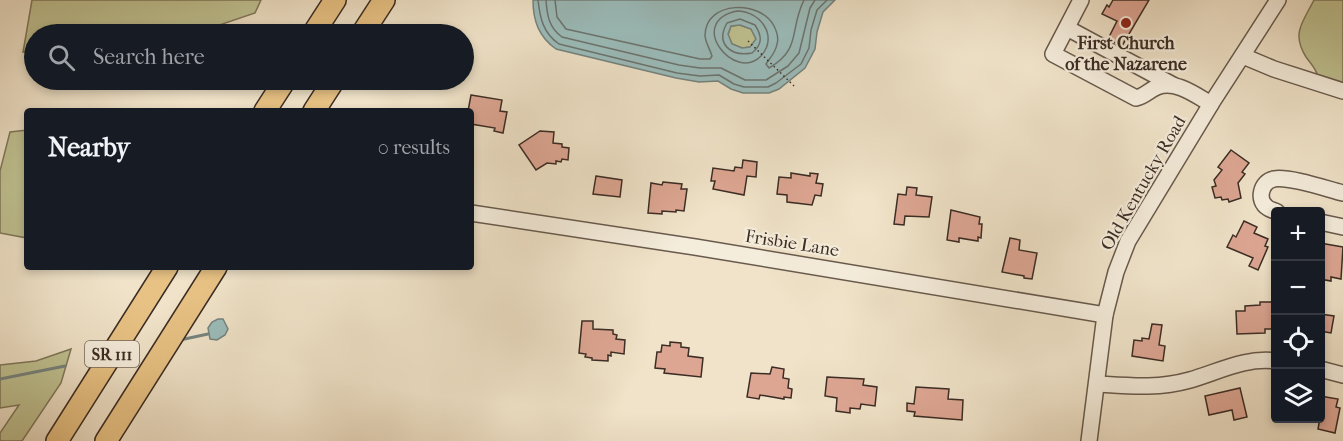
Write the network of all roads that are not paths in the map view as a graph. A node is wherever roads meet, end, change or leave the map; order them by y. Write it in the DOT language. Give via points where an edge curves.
graph roads {
  1 [pos="335,0"];
  2 [pos="384,0"];
  3 [pos="1081,0"];
  4 [pos="1278,0"];
  5 [pos="319,24"];
  6 [pos="368,24"];
  7 [pos="1066,28"];
  8 [pos="1243,56"];
  9 [pos="1173,85"];
  10 [pos="279,90"];
  11 [pos="328,90"];
  12 [pos="1343,91"];
  13 [pos="1211,104"];
  14 [pos="268,108"];
  15 [pos="316,108"];
  16 [pos="1343,193"];
  17 [pos="1271,209"];
  18 [pos="474,213"];
  19 [pos="1325,223"];
  20 [pos="1343,227"];
  21 [pos="165,270"];
  22 [pos="214,270"];
  23 [pos="1105,315"];
  24 [pos="1271,362"];
  25 [pos="1325,370"];
  26 [pos="1343,375"];
  27 [pos="1097,384"];
  28 [pos="57,441"];
  29 [pos="106,441"];
  30 [pos="1089,441"];
  1 -- 5 [label="highway"];
  2 -- 6 [label="highway"];
  3 -- 7 [label="street"];
  4 -- 8 [label="street, Old Kentucky Road"];
  7 -- 9 [label="street"];
  7 -- 9 [label="street" via="1053,54 1136,98 1160,85"];
  8 -- 12 [label="street"];
  8 -- 13 [label="street, Old Kentucky Road"];
  9 -- 13 [label="street"];
  10 -- 14 [label="highway"];
  11 -- 15 [label="highway"];
  13 -- 23 [label="street, Old Kentucky Road" via="1128,241"];
  16 -- 17 [label="street" via="1272,179 1261,190 1263,203"];
  18 -- 23 [label="street, Frisbie Lane"];
  19 -- 20 [label="street"];
  21 -- 28 [label="highway, SR 111"];
  22 -- 29 [label="highway, SR 111"];
  23 -- 27 [label="street, Old Kentucky Road"];
  24 -- 27 [label="street" via="1232,365 1150,388"];
  25 -- 26 [label="street"];
  27 -- 30 [label="street, Old Kentucky Road"];
}
